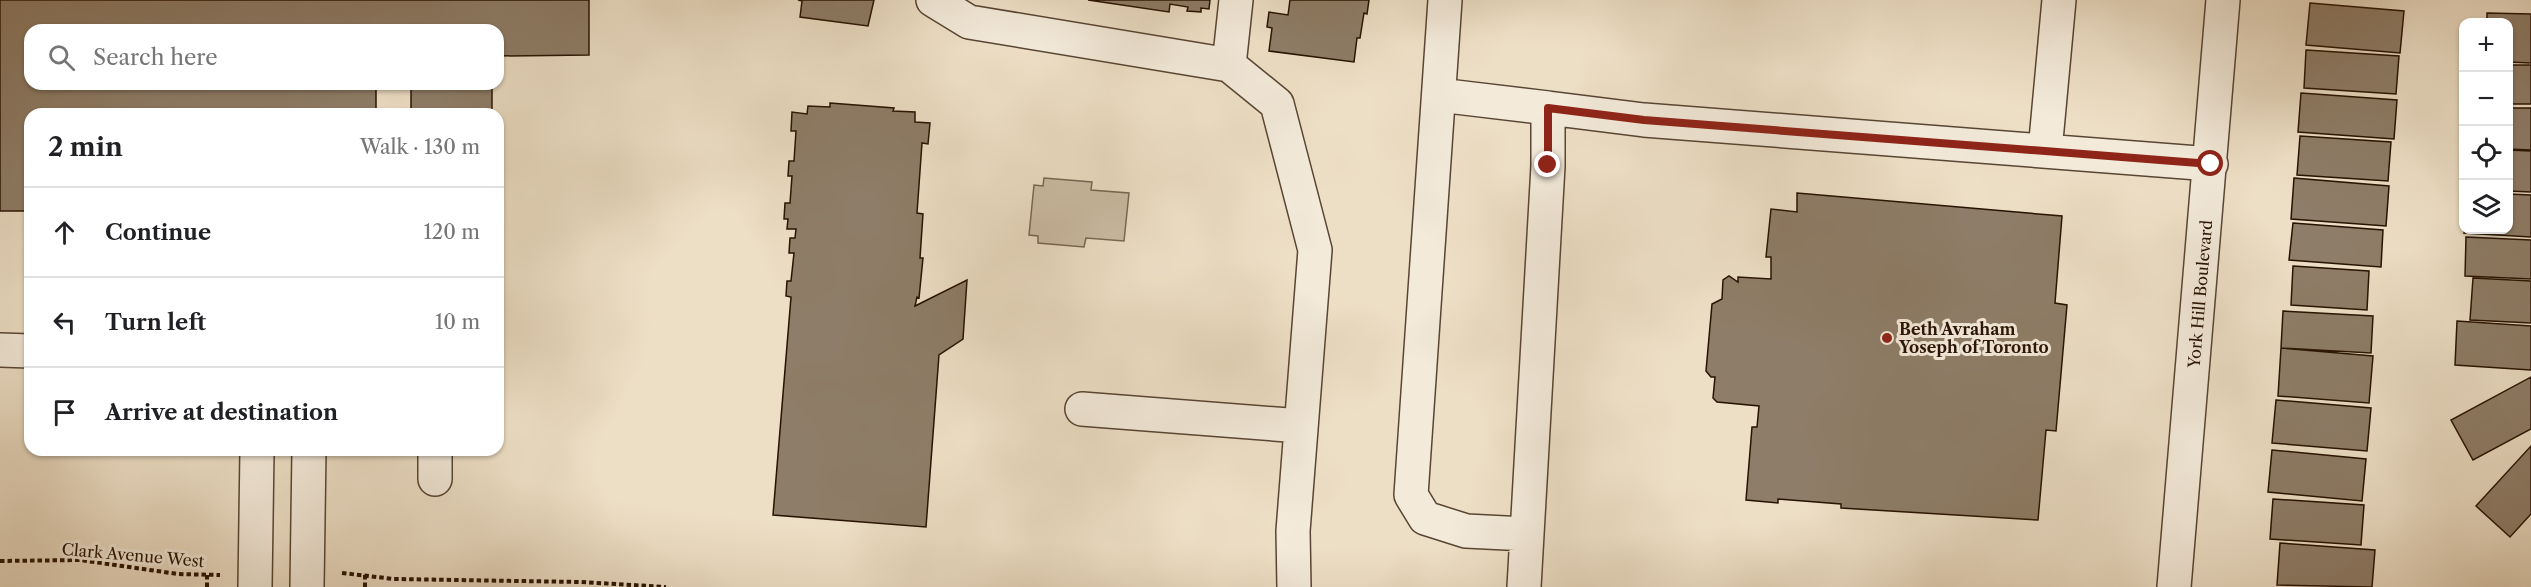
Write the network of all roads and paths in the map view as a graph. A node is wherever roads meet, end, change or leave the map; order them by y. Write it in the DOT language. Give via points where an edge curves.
graph roads {
  1 [pos="933,0"];
  2 [pos="1236,0"];
  3 [pos="1445,0"];
  4 [pos="2059,0"];
  5 [pos="2223,0"];
  6 [pos="1229,65"];
  7 [pos="1439,95"];
  8 [pos="1548,108"];
  9 [pos="2045,151"];
  10 [pos="2211,164"];
  11 [pos="0,350"];
  12 [pos="24,351"];
  13 [pos="1082,408"];
  14 [pos="1301,426"];
  15 [pos="256,456"];
  16 [pos="309,456"];
  17 [pos="1527,534"];
  18 [pos="0,561"];
  19 [pos="348,573"];
  20 [pos="207,575"];
  21 [pos="365,575"];
  22 [pos="242,581"];
  23 [pos="207,587"];
  24 [pos="307,587"];
  25 [pos="365,587"];
  26 [pos="666,587"];
  27 [pos="1293,587"];
  28 [pos="1524,587"];
  29 [pos="2174,587"];
  1 -- 6 [label="street" via="969,22"];
  2 -- 6 [label="street"];
  3 -- 7 [label="street"];
  4 -- 9 [label="street"];
  5 -- 10 [label="street, York Hill Boulevard"];
  6 -- 14 [label="street" via="1277,104 1315,250"];
  7 -- 8 [label="street"];
  7 -- 17 [label="street" via="1411,495 1425,518 1466,531"];
  8 -- 9 [label="street" via="1644,120"];
  8 -- 17 [label="street"];
  9 -- 10 [label="street"];
  10 -- 29 [label="street, York Hill Boulevard"];
  11 -- 12 [label="street"];
  13 -- 14 [label="street"];
  14 -- 27 [label="street"];
  15 -- 22 [label="street"];
  16 -- 24 [label="street"];
  17 -- 28 [label="street"];
  18 -- 20 [label="path, Clark Avenue West" via="80,560"];
  19 -- 21 [label="path"];
  20 -- 22 [label="path, Clark Avenue West"];
  20 -- 23 [label="path"];
  21 -- 25 [label="path"];
  21 -- 26 [label="path"];
}
